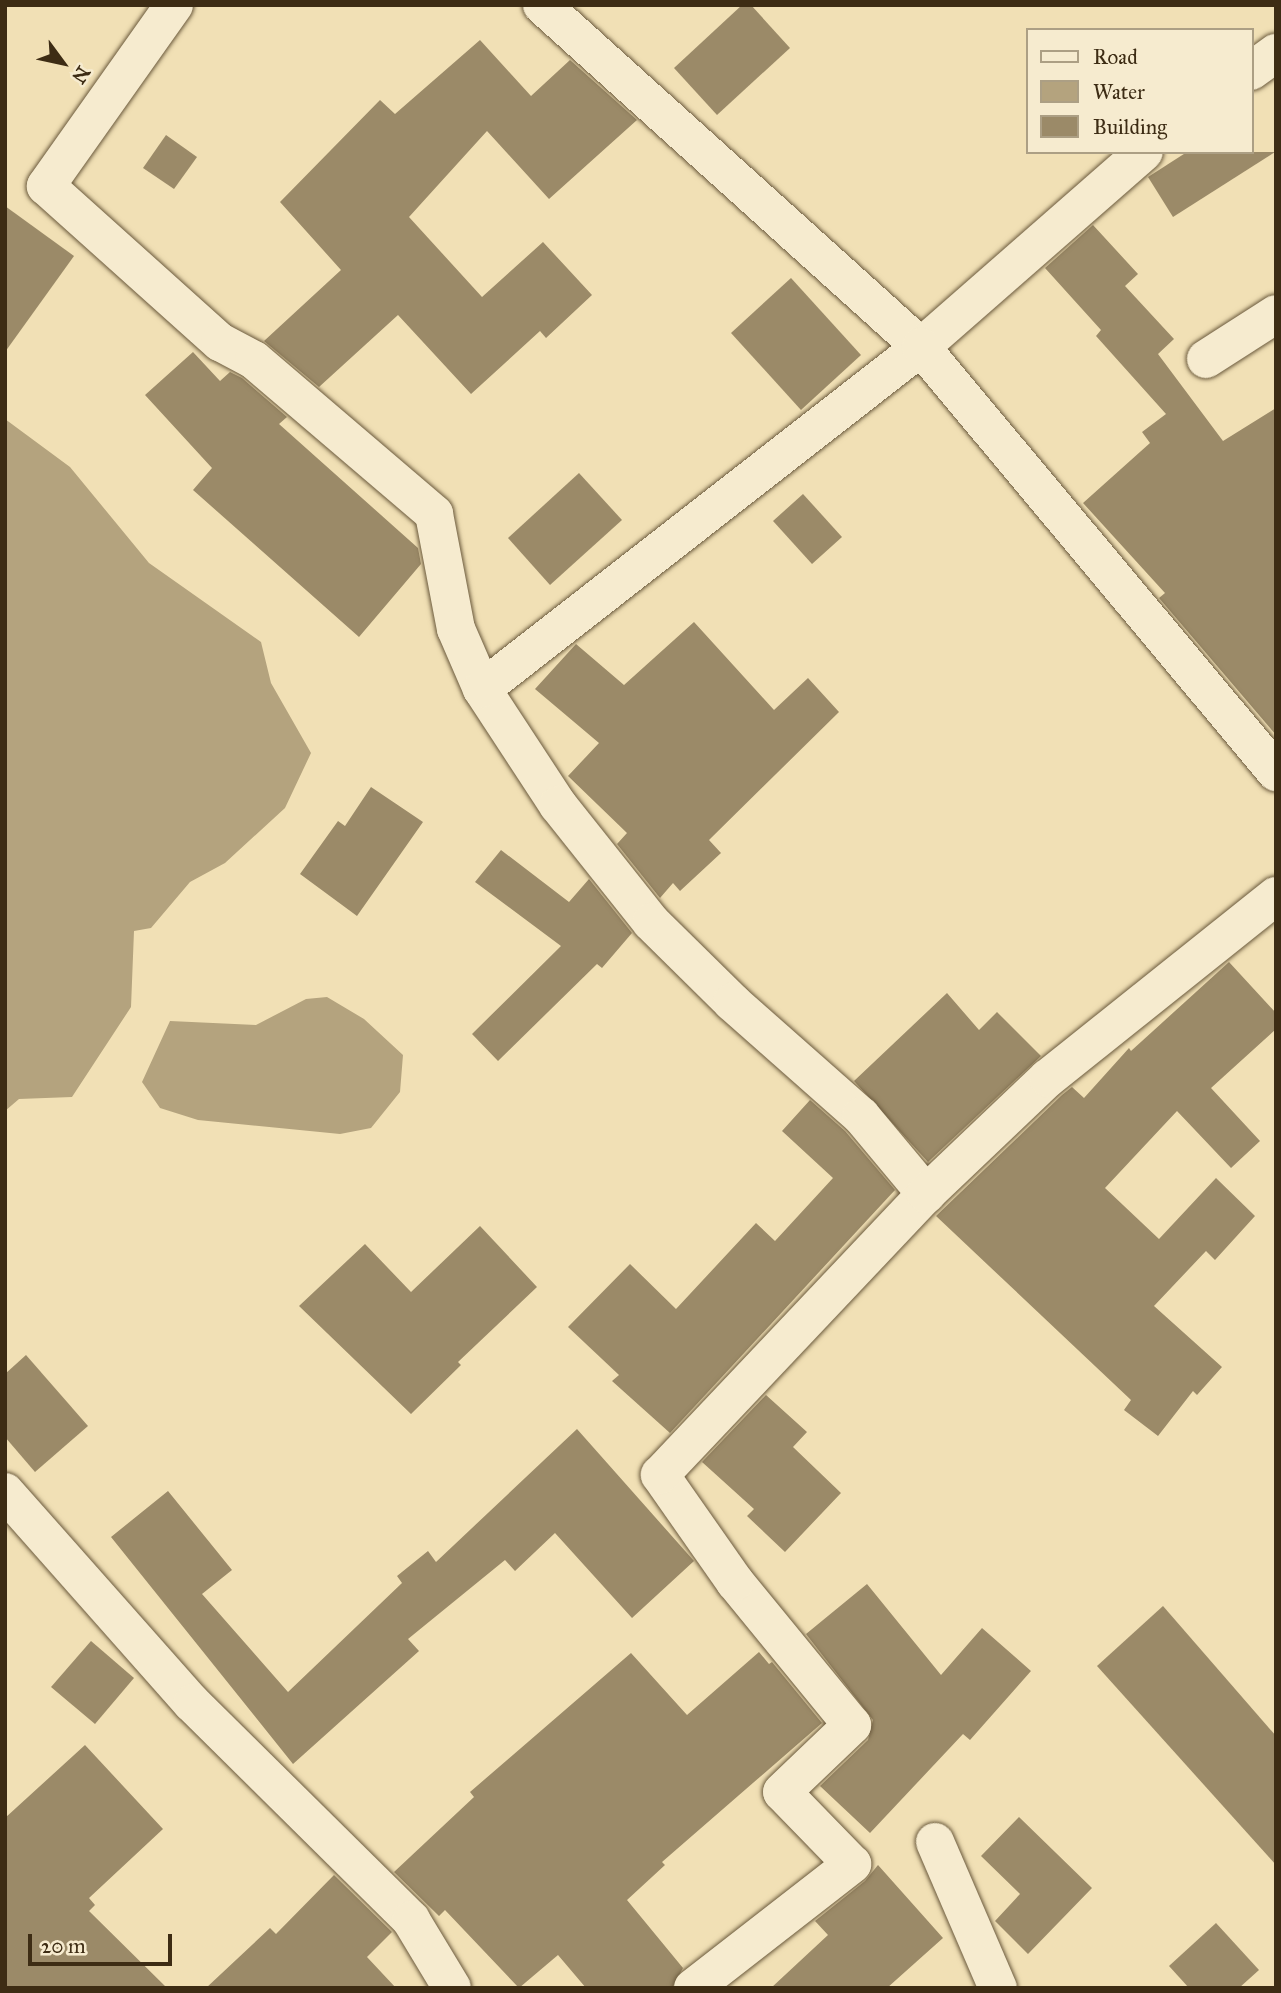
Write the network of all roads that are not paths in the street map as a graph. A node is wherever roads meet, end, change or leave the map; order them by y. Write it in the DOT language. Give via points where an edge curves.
graph roads {
  1 [pos="174,5"];
  2 [pos="542,5"];
  3 [pos="1276,53"];
  4 [pos="1253,70"];
  5 [pos="1142,154"];
  6 [pos="1276,314"];
  7 [pos="920,347"];
  8 [pos="1206,359"];
  9 [pos="482,689"];
  10 [pos="1276,772"];
  11 [pos="1276,896"];
  12 [pos="926,1194"];
  13 [pos="5,1492"];
  14 [pos="935,1842"];
  15 [pos="452,1988"];
  16 [pos="694,1988"];
  17 [pos="998,1988"];
  1 -- 9 [label="street" via="46,186 220,342 254,360 434,514 456,629"];
  2 -- 7 [label="street"];
  3 -- 4 [label="street"];
  5 -- 7 [label="street"];
  6 -- 8 [label="street"];
  7 -- 9 [label="street"];
  7 -- 10 [label="street"];
  9 -- 12 [label="street" via="558,805 652,922 732,1002 861,1116"];
  11 -- 12 [label="street" via="1048,1078"];
  12 -- 16 [label="street" via="660,1475 735,1582 852,1725 782,1792 852,1864"];
  13 -- 15 [label="street" via="192,1703 411,1920"];
  14 -- 17 [label="street"];
}
